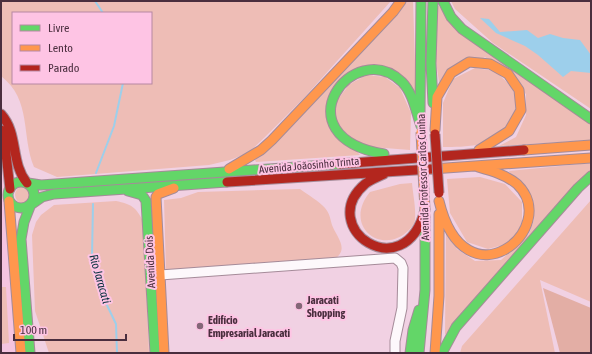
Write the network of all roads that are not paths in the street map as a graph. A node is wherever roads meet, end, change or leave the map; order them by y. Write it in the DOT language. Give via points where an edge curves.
graph roads {
  1 [pos="401,1"];
  2 [pos="421,1"];
  3 [pos="433,1"];
  4 [pos="443,1"];
  5 [pos="1,114"];
  6 [pos="591,119"];
  7 [pos="421,129"];
  8 [pos="1,130"];
  9 [pos="435,132"];
  10 [pos="591,145"];
  11 [pos="470,153"];
  12 [pos="400,158"];
  13 [pos="591,158"];
  14 [pos="470,164"];
  15 [pos="408,169"];
  16 [pos="224,172"];
  17 [pos="591,176"];
  18 [pos="28,183"];
  19 [pos="179,185"];
  20 [pos="10,189"];
  21 [pos="119,190"];
  22 [pos="439,197"];
  23 [pos="9,201"];
  24 [pos="32,204"];
  25 [pos="425,210"];
  26 [pos="160,275"];
  27 [pos="425,290"];
  28 [pos="21,353"];
  29 [pos="30,353"];
  30 [pos="155,353"];
  31 [pos="164,353"];
  32 [pos="395,353"];
  33 [pos="410,353"];
  34 [pos="419,353"];
  35 [pos="436,353"];
  36 [pos="442,353"];
  1 -- 16 [label="main road" via="272,140"];
  2 -- 7 [label="main road, Avenida Professor Carlos Cunha"];
  3 -- 9 [label="main road, Avenida Professor Carlos Cunha" via="431,63"];
  4 -- 6 [label="main road" via="451,17 462,29"];
  5 -- 18 [label="main road" via="12,128 17,169"];
  7 -- 12 [label="main road" via="406,88 394,76 378,70 362,70 345,79 337,87 330,107 334,127 341,138 360,149"];
  7 -- 25 [label="main road, Avenida Professor Carlos Cunha, bridge"];
  8 -- 20 [label="main road" via="4,136"];
  9 -- 11 [label="main road" via="437,97 444,82 456,69 480,61 488,62 507,72 520,94 519,117 504,136"];
  9 -- 22 [label="main road, Avenida Professor Carlos Cunha, bridge"];
  10 -- 11 [label="main road, Avenida Joãosinho Trinta"];
  11 -- 12 [label="main road, Avenida Joãosinho Trinta"];
  12 -- 16 [label="main road, Avenida Joãosinho Trinta"];
  13 -- 14 [label="main road, Avenida Joãosinho Trinta"];
  14 -- 15 [label="main road, Avenida Joãosinho Trinta"];
  14 -- 22 [label="main road" via="505,176 521,189 527,201 529,217 526,230 520,239 506,251 496,255 470,251 460,245 451,234 443,216"];
  15 -- 19 [label="main road, Avenida Joãosinho Trinta"];
  15 -- 25 [label="main road" via="377,176 364,184 352,201 352,227 362,240 374,247 394,247 412,236 422,221"];
  16 -- 18 [label="main road, Avenida Joãosinho Trinta" via="94,182 35,185"];
  17 -- 36 [label="main road" via="456,327"];
  18 -- 20 [label="main road" via="16,183"];
  18 -- 24 [label="main road" via="35,192"];
  19 -- 21 [label="main road, Avenida Joãosinho Trinta"];
  19 -- 26 [label="main road, Avenida Dois" via="156,197"];
  20 -- 23 [label="main road"];
  21 -- 24 [label="main road, Avenida Joãosinho Trinta" via="48,195"];
  21 -- 30 [label="main road, Avenida Dois" via="140,194 146,201"];
  22 -- 35 [label="main road, Avenida Professor Carlos Cunha"];
  23 -- 24 [label="main road" via="22,209"];
  23 -- 28 [label="main road"];
  24 -- 29 [label="main road" via="24,222 21,239"];
  25 -- 27 [label="main road, Avenida Professor Carlos Cunha"];
  26 -- 31 [label="main road, Avenida Dois"];
  26 -- 32 [label="street" via="395,258 402,263 403,268 402,308"];
  27 -- 33 [label="main road"];
  27 -- 34 [label="main road, Avenida Professor Carlos Cunha"];
}
